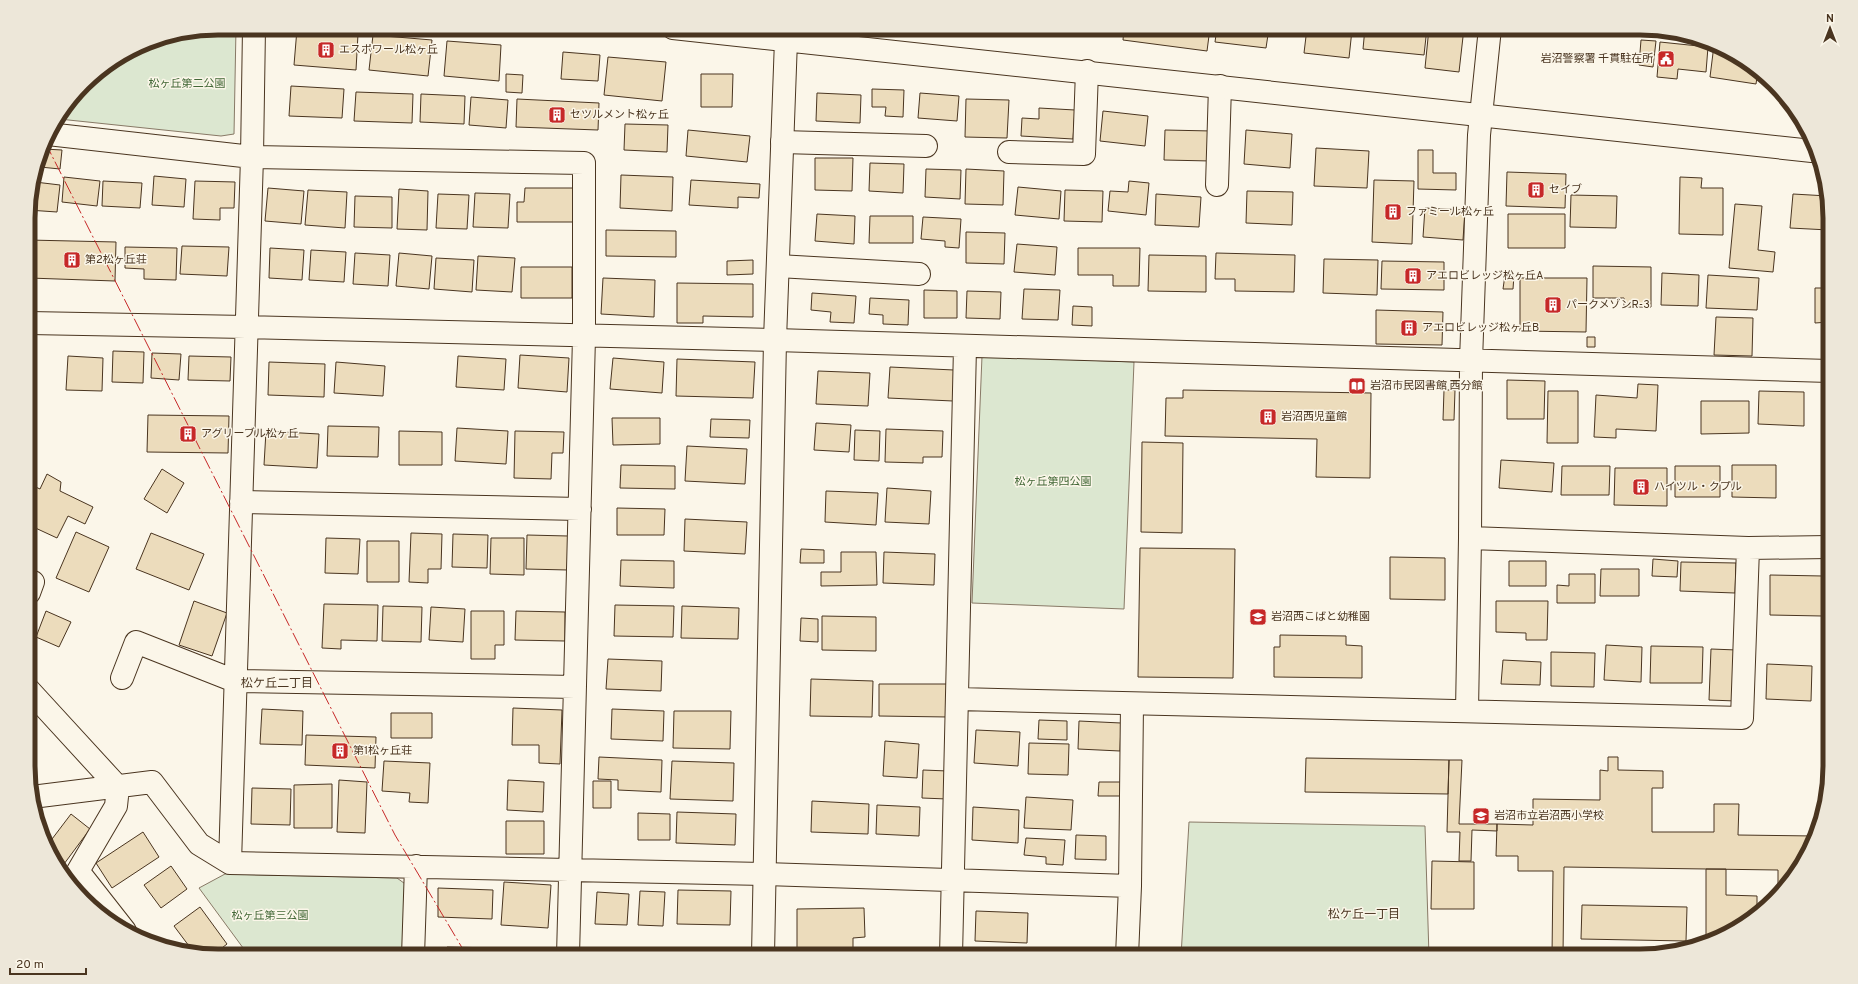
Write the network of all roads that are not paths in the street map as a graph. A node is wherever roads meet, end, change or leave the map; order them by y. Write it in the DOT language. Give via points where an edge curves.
graph roads {
  1 [pos="254,35"];
  2 [pos="787,35"];
  3 [pos="795,35"];
  4 [pos="1489,35"];
  5 [pos="1087,71"];
  6 [pos="1220,86"];
  7 [pos="1480,116"];
  8 [pos="55,135"];
  9 [pos="782,142"];
  10 [pos="926,146"];
  11 [pos="1810,151"];
  12 [pos="1009,152"];
  13 [pos="252,157"];
  14 [pos="1217,185"];
  15 [pos="778,266"];
  16 [pos="920,274"];
  17 [pos="35,323"];
  18 [pos="246,327"];
  19 [pos="584,336"];
  20 [pos="775,340"];
  21 [pos="965,347"];
  22 [pos="1471,361"];
  23 [pos="1823,371"];
  24 [pos="241,502"];
  25 [pos="580,509"];
  26 [pos="1470,538"];
  27 [pos="1823,547"];
  28 [pos="1748,548"];
  29 [pos="122,678"];
  30 [pos="235,681"];
  31 [pos="575,686"];
  32 [pos="35,697"];
  33 [pos="958,699"];
  34 [pos="1132,704"];
  35 [pos="1467,711"];
  36 [pos="118,787"];
  37 [pos="38,796"];
  38 [pos="230,863"];
  39 [pos="416,866"];
  40 [pos="570,871"];
  41 [pos="765,874"];
  42 [pos="74,877"];
  43 [pos="953,880"];
  44 [pos="1130,886"];
  45 [pos="104,909"];
  46 [pos="413,949"];
  47 [pos="568,949"];
  48 [pos="763,949"];
  49 [pos="950,949"];
  50 [pos="1127,949"];
  1 -- 13 [label="street"];
  2 -- 9 [label="street"];
  3 -- 5 [label="street"];
  4 -- 7 [label="street"];
  5 -- 6 [label="street"];
  5 -- 12 [label="street" via="1084,154"];
  6 -- 7 [label="street"];
  6 -- 14 [label="street"];
  7 -- 11 [label="street"];
  7 -- 22 [label="street"];
  8 -- 13 [label="street"];
  9 -- 10 [label="street"];
  9 -- 15 [label="street"];
  13 -- 18 [label="street"];
  13 -- 19 [label="street" via="584,164"];
  15 -- 16 [label="street"];
  15 -- 20 [label="street"];
  17 -- 18 [label="street"];
  18 -- 19 [label="street"];
  18 -- 24 [label="street"];
  19 -- 20 [label="street"];
  19 -- 25 [label="street"];
  20 -- 21 [label="street"];
  20 -- 41 [label="street"];
  21 -- 22 [label="street"];
  21 -- 33 [label="street"];
  22 -- 23 [label="street"];
  22 -- 26 [label="street"];
  24 -- 25 [label="street"];
  24 -- 30 [label="street"];
  25 -- 31 [label="street"];
  26 -- 28 [label="street"];
  26 -- 35 [label="street"];
  27 -- 28 [label="street"];
  28 -- 35 [label="street" via="1742,718"];
  29 -- 30 [label="street" via="136,642"];
  30 -- 31 [label="street"];
  30 -- 38 [label="street"];
  31 -- 40 [label="street"];
  32 -- 36 [label="street"];
  33 -- 34 [label="street"];
  33 -- 43 [label="street"];
  34 -- 35 [label="street"];
  34 -- 44 [label="street"];
  36 -- 37 [label="street"];
  36 -- 38 [label="street" via="152,782 199,844"];
  36 -- 42 [label="street" via="116,806"];
  38 -- 39 [label="street"];
  39 -- 40 [label="street"];
  39 -- 46 [label="street"];
  40 -- 41 [label="street"];
  40 -- 47 [label="street"];
  41 -- 43 [label="street"];
  41 -- 48 [label="street"];
  42 -- 45 [label="street"];
  43 -- 44 [label="street"];
  43 -- 49 [label="street"];
  44 -- 50 [label="street"];
}
